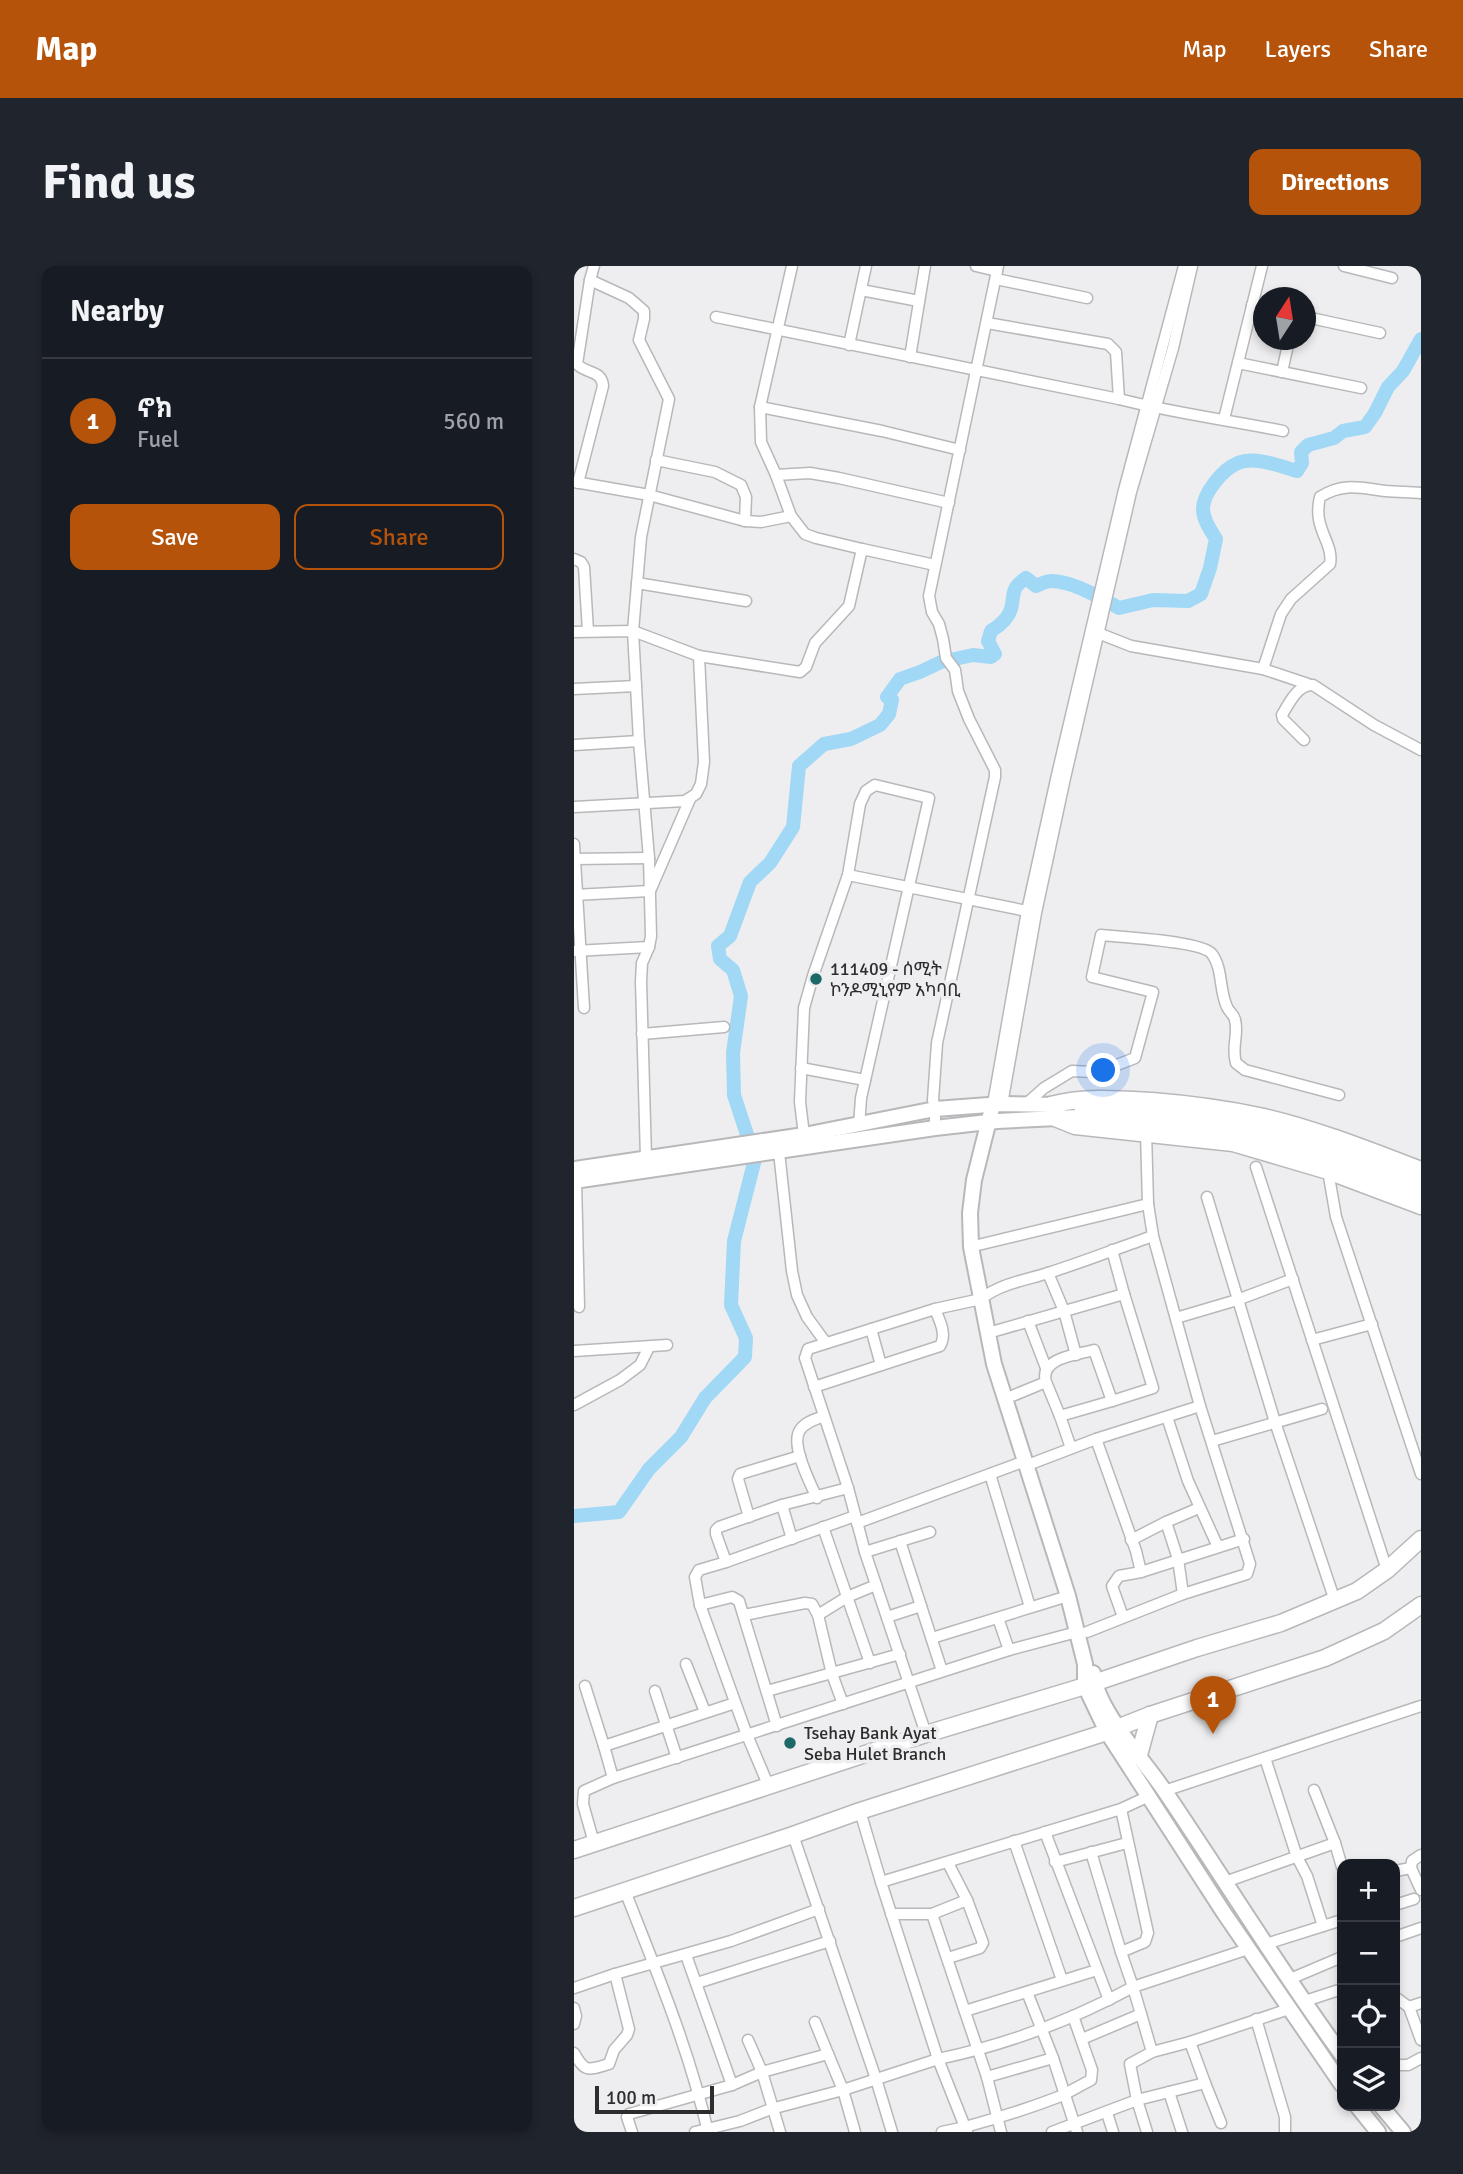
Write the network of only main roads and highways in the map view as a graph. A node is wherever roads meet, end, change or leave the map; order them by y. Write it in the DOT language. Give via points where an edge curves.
graph roads {
  1 [pos="997,1104"];
  2 [pos="1053,1112"];
  3 [pos="1079,1112"];
  4 [pos="993,1121"];
  5 [pos="962,1125"];
  6 [pos="763,1147"];
  7 [pos="981,1148"];
  8 [pos="744,1150"];
  9 [pos="1421,1170"];
  10 [pos="575,1177"];
  11 [pos="1421,1185"];
  12 [pos="1421,1196"];
  13 [pos="1421,1206"];
  14 [pos="984,1297"];
  15 [pos="1029,1462"];
  16 [pos="1421,1539"];
  17 [pos="1421,1605"];
  18 [pos="1082,1632"];
  19 [pos="1090,1685"];
  20 [pos="1150,1715"];
  21 [pos="1113,1729"];
  22 [pos="1139,1755"];
  23 [pos="574,1850"];
  24 [pos="574,1908"];
  25 [pos="1275,1958"];
  26 [pos="1261,1967"];
  27 [pos="1337,2048"];
  28 [pos="1337,2078"];
  29 [pos="1361,2111"];
  30 [pos="1385,2111"];
  31 [pos="1378,2132"];
  32 [pos="1403,2132"];
  1 -- 2 [label="main road" via="1026,1104"];
  1 -- 4 [label="main road"];
  1 -- 6 [label="main road" via="936,1110"];
  2 -- 3 [label="main road"];
  2 -- 4 [label="main road"];
  2 -- 9 [label="highway" via="1076,1100 1205,1106 1267,1118"];
  2 -- 13 [label="highway" via="1075,1126 1233,1143 1328,1171"];
  3 -- 11 [label="main road" via="1146,1111 1275,1133 1351,1156"];
  3 -- 12 [label="main road" via="1227,1133 1345,1166"];
  4 -- 5 [label="main road"];
  4 -- 7 [label="main road"];
  4 -- 14 [label="main road" via="979,1196"];
  5 -- 6 [label="main road" via="779,1152"];
  5 -- 7 [label="main road" via="975,1134"];
  6 -- 8 [label="main road"];
  7 -- 14 [label="main road" via="974,1181 971,1247"];
  8 -- 10 [label="main road"];
  8 -- 10 [label="main road" via="646,1157"];
  14 -- 15 [label="main road"];
  14 -- 15 [label="main road" via="994,1364"];
  15 -- 18 [label="main road"];
  15 -- 18 [label="main road"];
  16 -- 19 [label="highway" via="1387,1570 1335,1601"];
  17 -- 20 [label="highway" via="1384,1631 1325,1658"];
  18 -- 19 [label="main road"];
  19 -- 21 [label="main road"];
  19 -- 23 [label="highway"];
  20 -- 21 [label="highway"];
  20 -- 22 [label="highway"];
  21 -- 22 [label="main road"];
  21 -- 24 [label="highway"];
  21 -- 26 [label="main road" via="1149,1796"];
  22 -- 25 [label="main road"];
  25 -- 26 [label="main road"];
  25 -- 27 [label="main road"];
  26 -- 28 [label="main road"];
  29 -- 31 [label="main road"];
  30 -- 32 [label="main road"];
}
